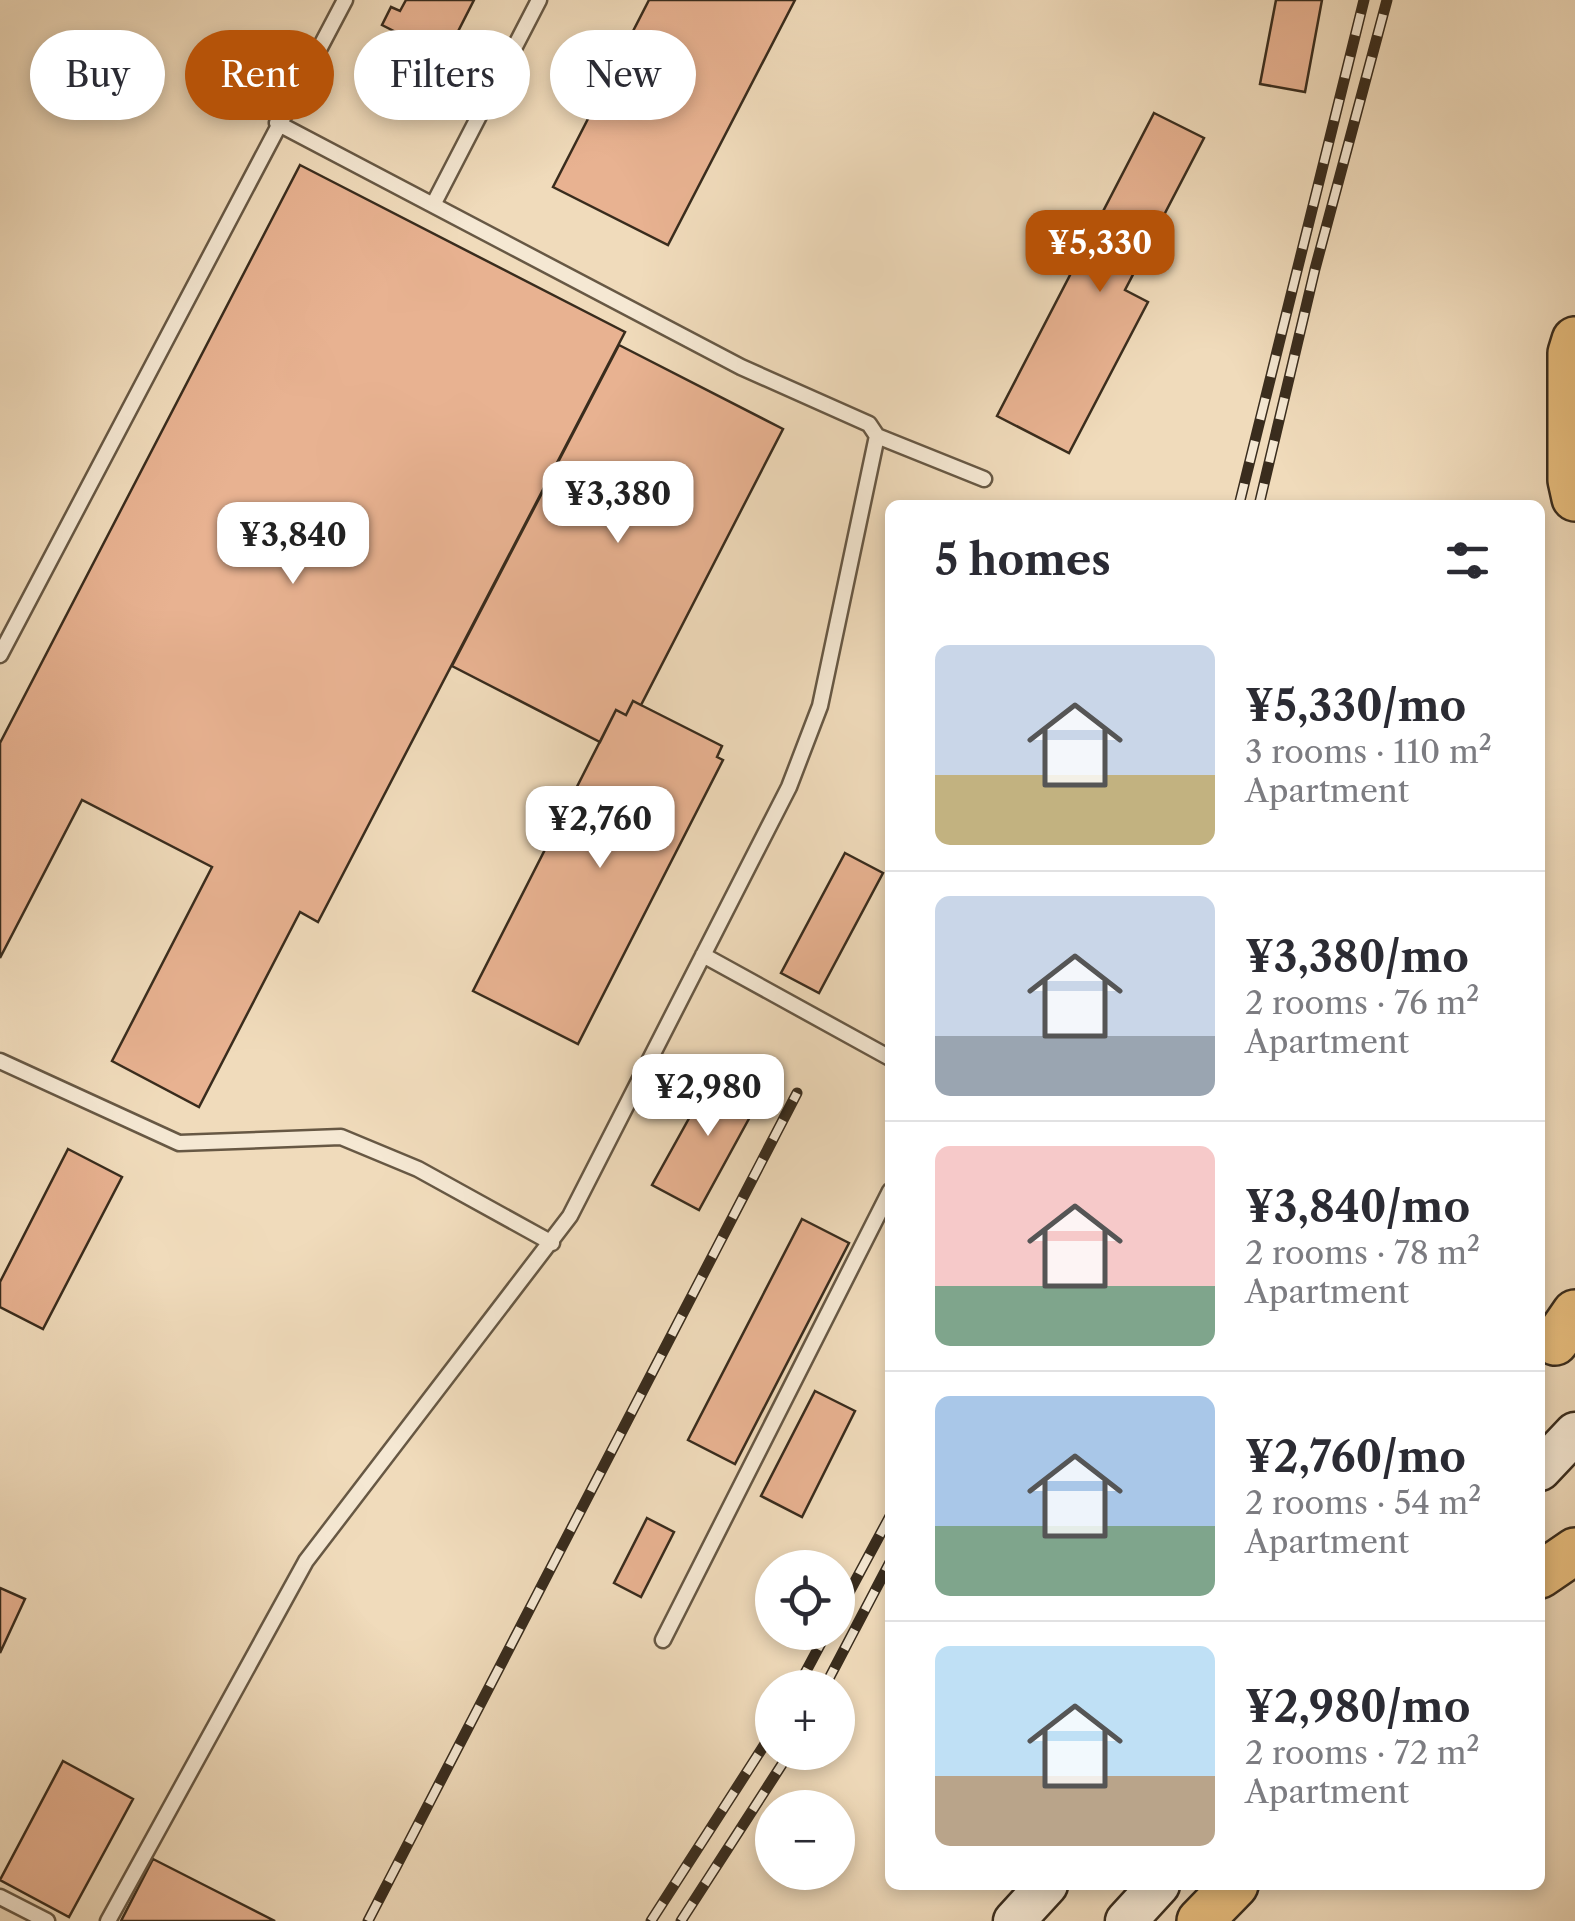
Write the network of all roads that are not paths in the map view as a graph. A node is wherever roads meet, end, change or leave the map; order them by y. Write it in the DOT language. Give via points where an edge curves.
graph roads {
  1 [pos="345,0"];
  2 [pos="539,0"];
  3 [pos="277,124"];
  4 [pos="433,205"];
  5 [pos="1575,340"];
  6 [pos="877,436"];
  7 [pos="984,480"];
  8 [pos="1575,498"];
  9 [pos="0,655"];
  10 [pos="703,955"];
  11 [pos="885,1055"];
  12 [pos="0,1061"];
  13 [pos="885,1201"];
  14 [pos="552,1243"];
  15 [pos="1575,1433"];
  16 [pos="1545,1465"];
  17 [pos="1575,1551"];
  18 [pos="1545,1572"];
  19 [pos="664,1640"];
  20 [pos="1043,1890"];
  21 [pos="1154,1890"];
  22 [pos="1231,1890"];
  23 [pos="0,1897"];
  24 [pos="47,1921"];
  25 [pos="108,1921"];
  26 [pos="1014,1921"];
  27 [pos="1126,1921"];
  28 [pos="1200,1921"];
  1 -- 3 [label="lane"];
  2 -- 4 [label="lane"];
  3 -- 4 [label="lane"];
  3 -- 9 [label="lane"];
  4 -- 6 [label="lane" via="740,367 869,424"];
  5 -- 8 [label="main road"];
  6 -- 7 [label="lane"];
  6 -- 10 [label="lane" via="820,706 789,787"];
  10 -- 11 [label="lane"];
  10 -- 14 [label="lane"];
  12 -- 14 [label="lane" via="179,1143 341,1138 404,1162"];
  13 -- 19 [label="lane"];
  14 -- 25 [label="lane" via="306,1561"];
  15 -- 16 [label="main road"];
  17 -- 18 [label="main road"];
  20 -- 26 [label="main road"];
  21 -- 27 [label="main road"];
  22 -- 28 [label="main road"];
  23 -- 24 [label="lane"];
}
